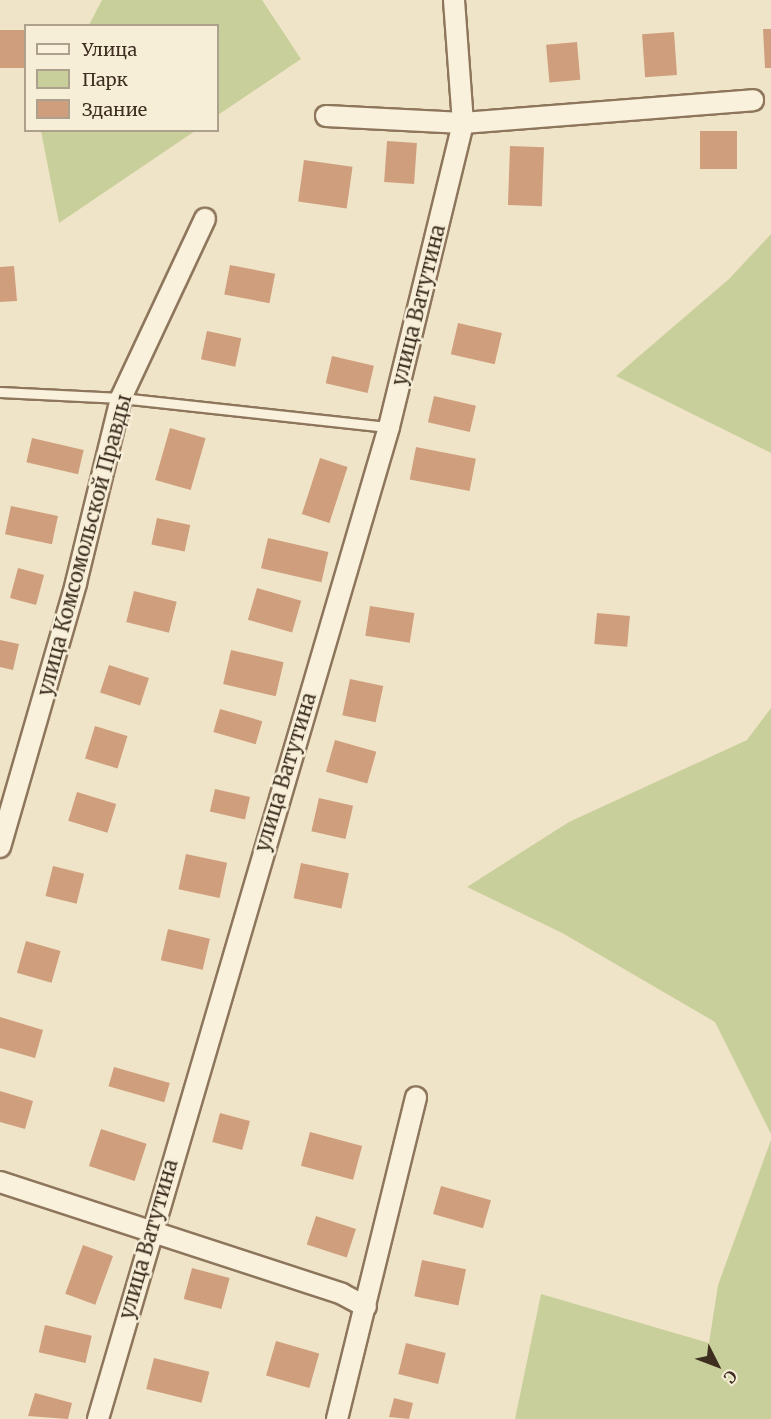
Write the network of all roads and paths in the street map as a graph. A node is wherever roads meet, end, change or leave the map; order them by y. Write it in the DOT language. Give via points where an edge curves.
graph roads {
  1 [pos="454,0"];
  2 [pos="753,100"];
  3 [pos="326,117"];
  4 [pos="463,123"];
  5 [pos="205,219"];
  6 [pos="0,392"];
  7 [pos="121,398"];
  8 [pos="389,427"];
  9 [pos="0,847"];
  10 [pos="416,1098"];
  11 [pos="0,1182"];
  12 [pos="149,1232"];
  13 [pos="366,1307"];
  14 [pos="98,1419"];
  15 [pos="337,1419"];
  1 -- 4 [label="street, улица Ватутина"];
  2 -- 4 [label="street"];
  3 -- 4 [label="street"];
  4 -- 8 [label="street, улица Ватутина"];
  5 -- 7 [label="street, улица Комсомольской Правды"];
  6 -- 7 [label="lane"];
  7 -- 8 [label="lane"];
  7 -- 9 [label="street, улица Комсомольской Правды" via="76,583"];
  8 -- 12 [label="street, улица Ватутина"];
  10 -- 13 [label="street"];
  11 -- 12 [label="street"];
  12 -- 13 [label="street" via="342,1294"];
  12 -- 14 [label="street, улица Ватутина"];
  13 -- 15 [label="street"];
}
